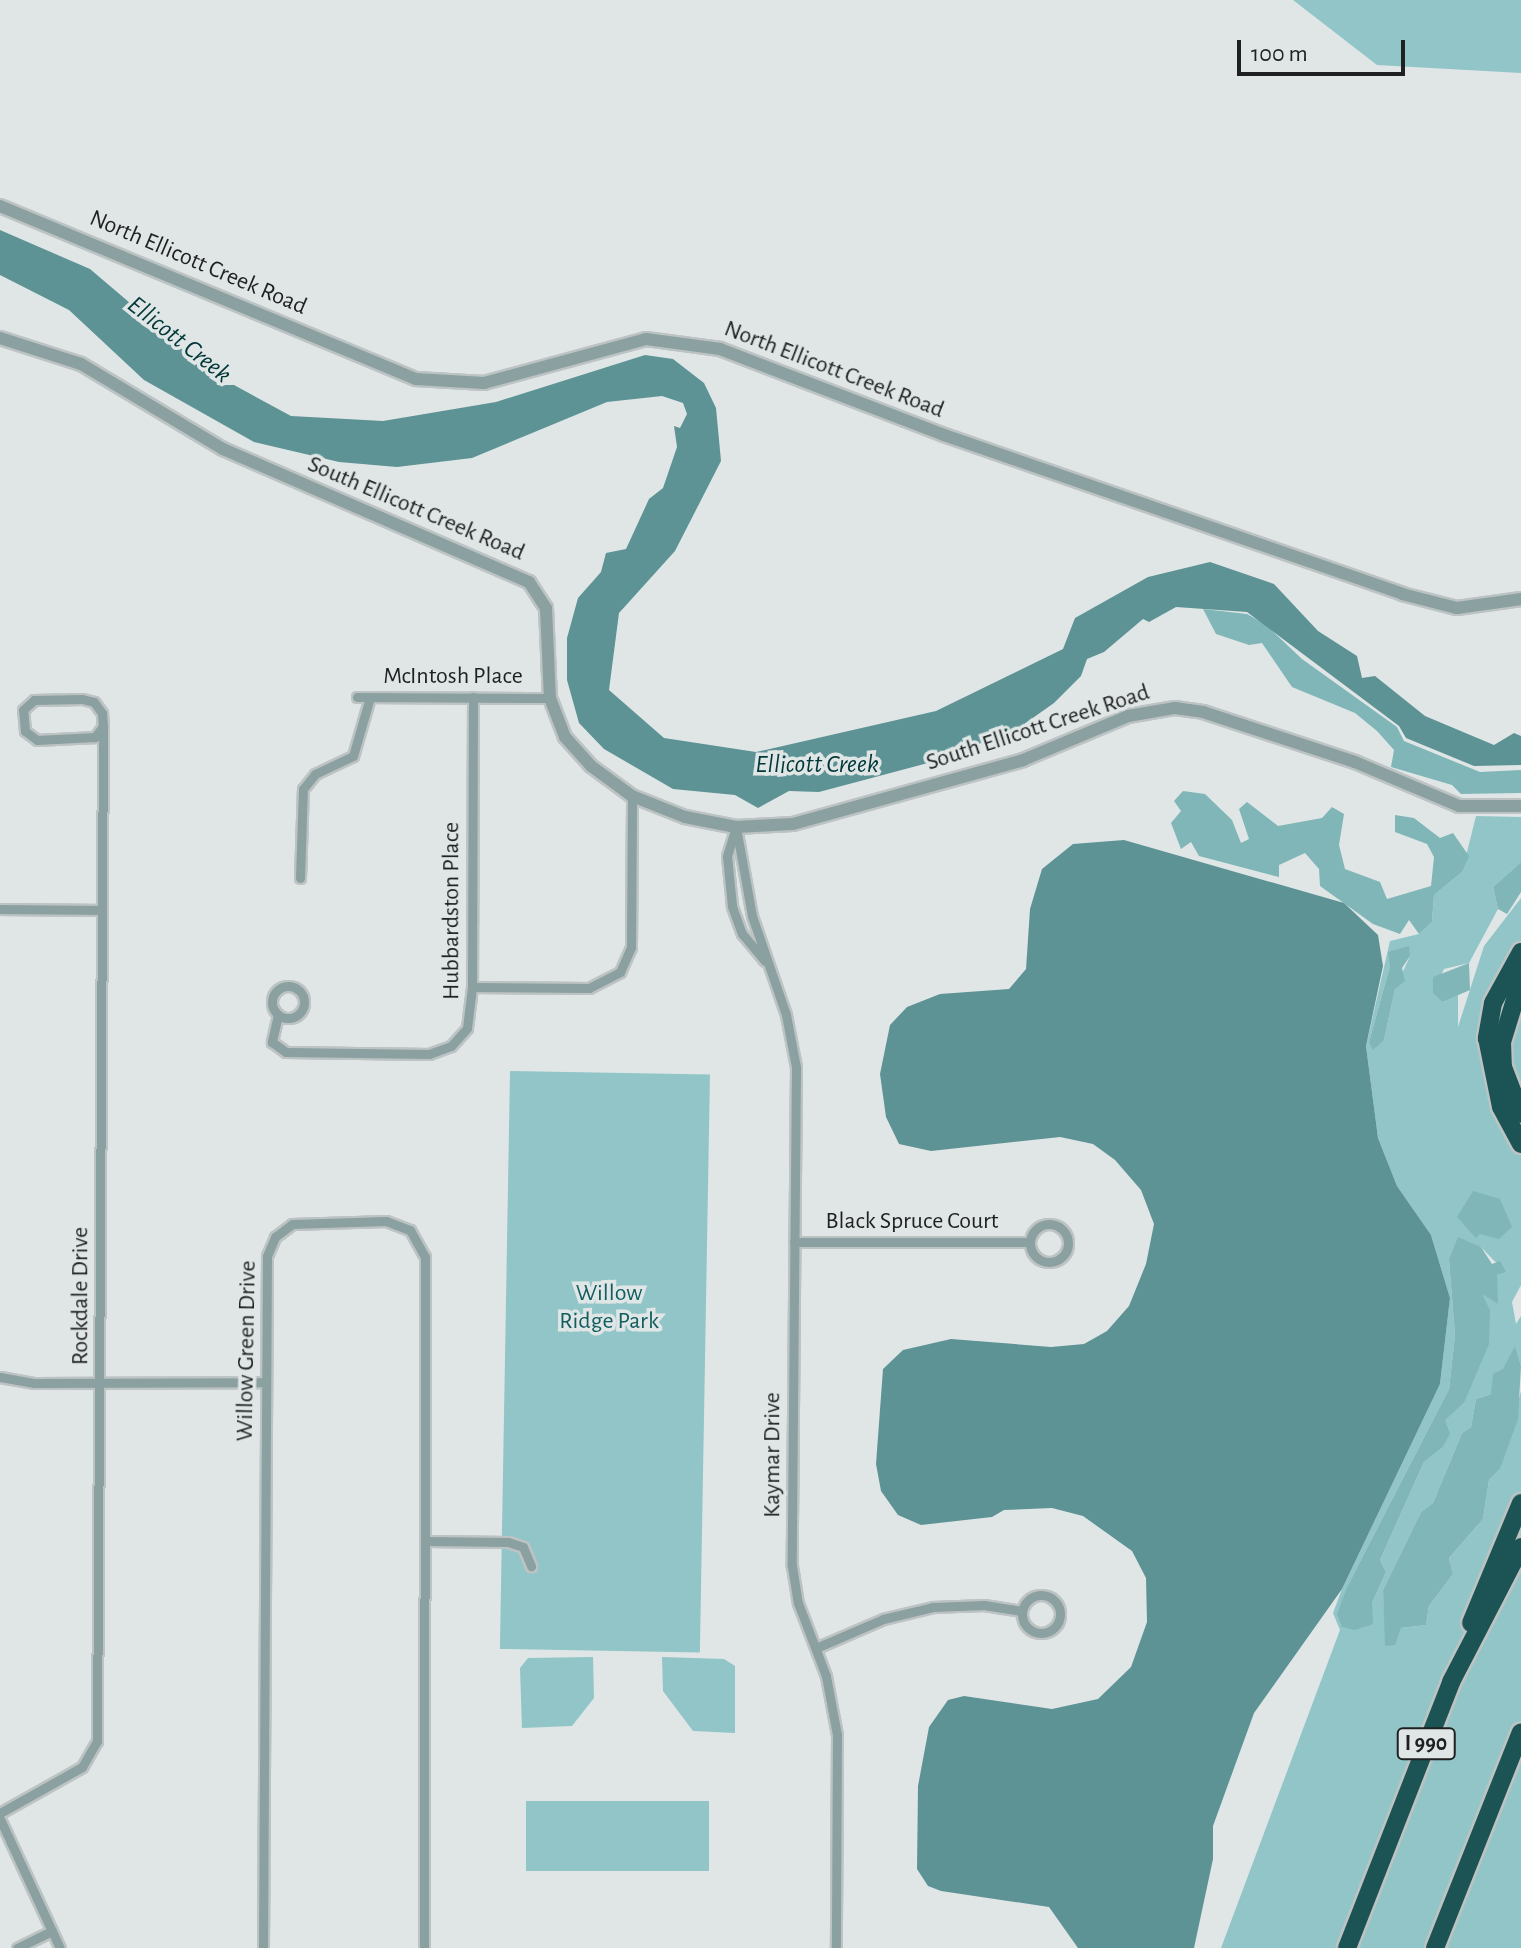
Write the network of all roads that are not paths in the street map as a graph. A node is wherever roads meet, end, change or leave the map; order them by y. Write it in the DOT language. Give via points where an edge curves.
graph roads {
  1 [pos="0,206"];
  2 [pos="0,338"];
  3 [pos="1521,599"];
  4 [pos="357,697"];
  5 [pos="370,697"];
  6 [pos="473,697"];
  7 [pos="550,698"];
  8 [pos="103,726"];
  9 [pos="632,796"];
  10 [pos="1521,806"];
  11 [pos="736,827"];
  12 [pos="300,878"];
  13 [pos="0,909"];
  14 [pos="102,910"];
  15 [pos="1521,952"];
  16 [pos="765,961"];
  17 [pos="1521,980"];
  18 [pos="472,987"];
  19 [pos="278,1015"];
  20 [pos="1521,1114"];
  21 [pos="1521,1144"];
  22 [pos="794,1242"];
  23 [pos="1029,1242"];
  24 [pos="0,1377"];
  25 [pos="100,1382"];
  26 [pos="266,1382"];
  27 [pos="1521,1503"];
  28 [pos="426,1541"];
  29 [pos="1521,1547"];
  30 [pos="531,1566"];
  31 [pos="1022,1611"];
  32 [pos="816,1648"];
  33 [pos="1451,1682"];
  34 [pos="1521,1732"];
  35 [pos="0,1816"];
  36 [pos="52,1931"];
  37 [pos="17,1948"];
  38 [pos="60,1948"];
  39 [pos="263,1948"];
  40 [pos="424,1948"];
  41 [pos="836,1948"];
  42 [pos="1347,1948"];
  43 [pos="1435,1948"];
  1 -- 3 [label="street, North Ellicott Creek Road" via="416,379 484,383 646,339 694,343 1402,594 1457,608"];
  2 -- 7 [label="street, South Ellicott Creek Road" via="81,364 223,449 529,582 546,608"];
  4 -- 5 [label="street, McIntosh Place"];
  5 -- 6 [label="street, McIntosh Place"];
  5 -- 12 [label="street" via="353,756 315,774 303,789"];
  6 -- 7 [label="street, McIntosh Place"];
  6 -- 18 [label="street, Hubbardston Place"];
  7 -- 9 [label="street, South Ellicott Creek Road" via="575,749"];
  8 -- 8 [label="street" via="89,740 37,740 25,731 21,717 34,700 88,700 102,713"];
  8 -- 14 [label="street, Rockdale Drive"];
  9 -- 11 [label="street, South Ellicott Creek Road" via="685,817"];
  9 -- 18 [label="street" via="631,947 620,972 589,988"];
  10 -- 11 [label="street, South Ellicott Creek Road" via="1459,806 1355,762 1203,712 1175,708 1128,716 1023,760 928,788 793,824"];
  11 -- 16 [label="street, Kaymar Drive"];
  11 -- 16 [label="street, Kaymar Drive" via="727,856 732,906 742,934"];
  13 -- 14 [label="street"];
  14 -- 25 [label="street, Rockdale Drive"];
  15 -- 21 [label="highway" via="1493,1003 1487,1038 1501,1107"];
  16 -- 22 [label="street, Kaymar Drive" via="786,1015 796,1067"];
  17 -- 20 [label="highway" via="1502,1042 1503,1067"];
  18 -- 19 [label="street, Hubbardston Place" via="467,1028 451,1046 429,1054 279,1051 272,1042"];
  22 -- 23 [label="street, Black Spruce Court"];
  22 -- 32 [label="street, Kaymar Drive" via="792,1566 798,1603"];
  23 -- 23 [label="street, Black Spruce Court" via="1035,1257 1047,1262 1065,1254 1069,1242 1064,1230 1052,1223 1039,1226"];
  24 -- 25 [label="street" via="19,1382"];
  25 -- 26 [label="street"];
  25 -- 35 [label="street, Rockdale Drive" via="97,1741 82,1767"];
  26 -- 28 [label="street, Willow Green Drive" via="267,1256 275,1237 301,1221 386,1221 410,1230 425,1257"];
  26 -- 39 [label="street, Willow Green Drive"];
  27 -- 33 [label="highway" via="1484,1585"];
  28 -- 30 [label="street" via="508,1542 523,1547"];
  28 -- 40 [label="street, Willow Green Drive"];
  29 -- 33 [label="highway, I 990"];
  31 -- 31 [label="street" via="1027,1628 1039,1634 1052,1631 1060,1620 1056,1601 1044,1595 1031,1598"];
  31 -- 32 [label="street" via="984,1605 920,1610"];
  32 -- 41 [label="street, Kaymar Drive" via="837,1735"];
  33 -- 42 [label="highway, I 990"];
  34 -- 43 [label="highway"];
  35 -- 36 [label="street"];
  36 -- 37 [label="street"];
  36 -- 38 [label="street"];
}
